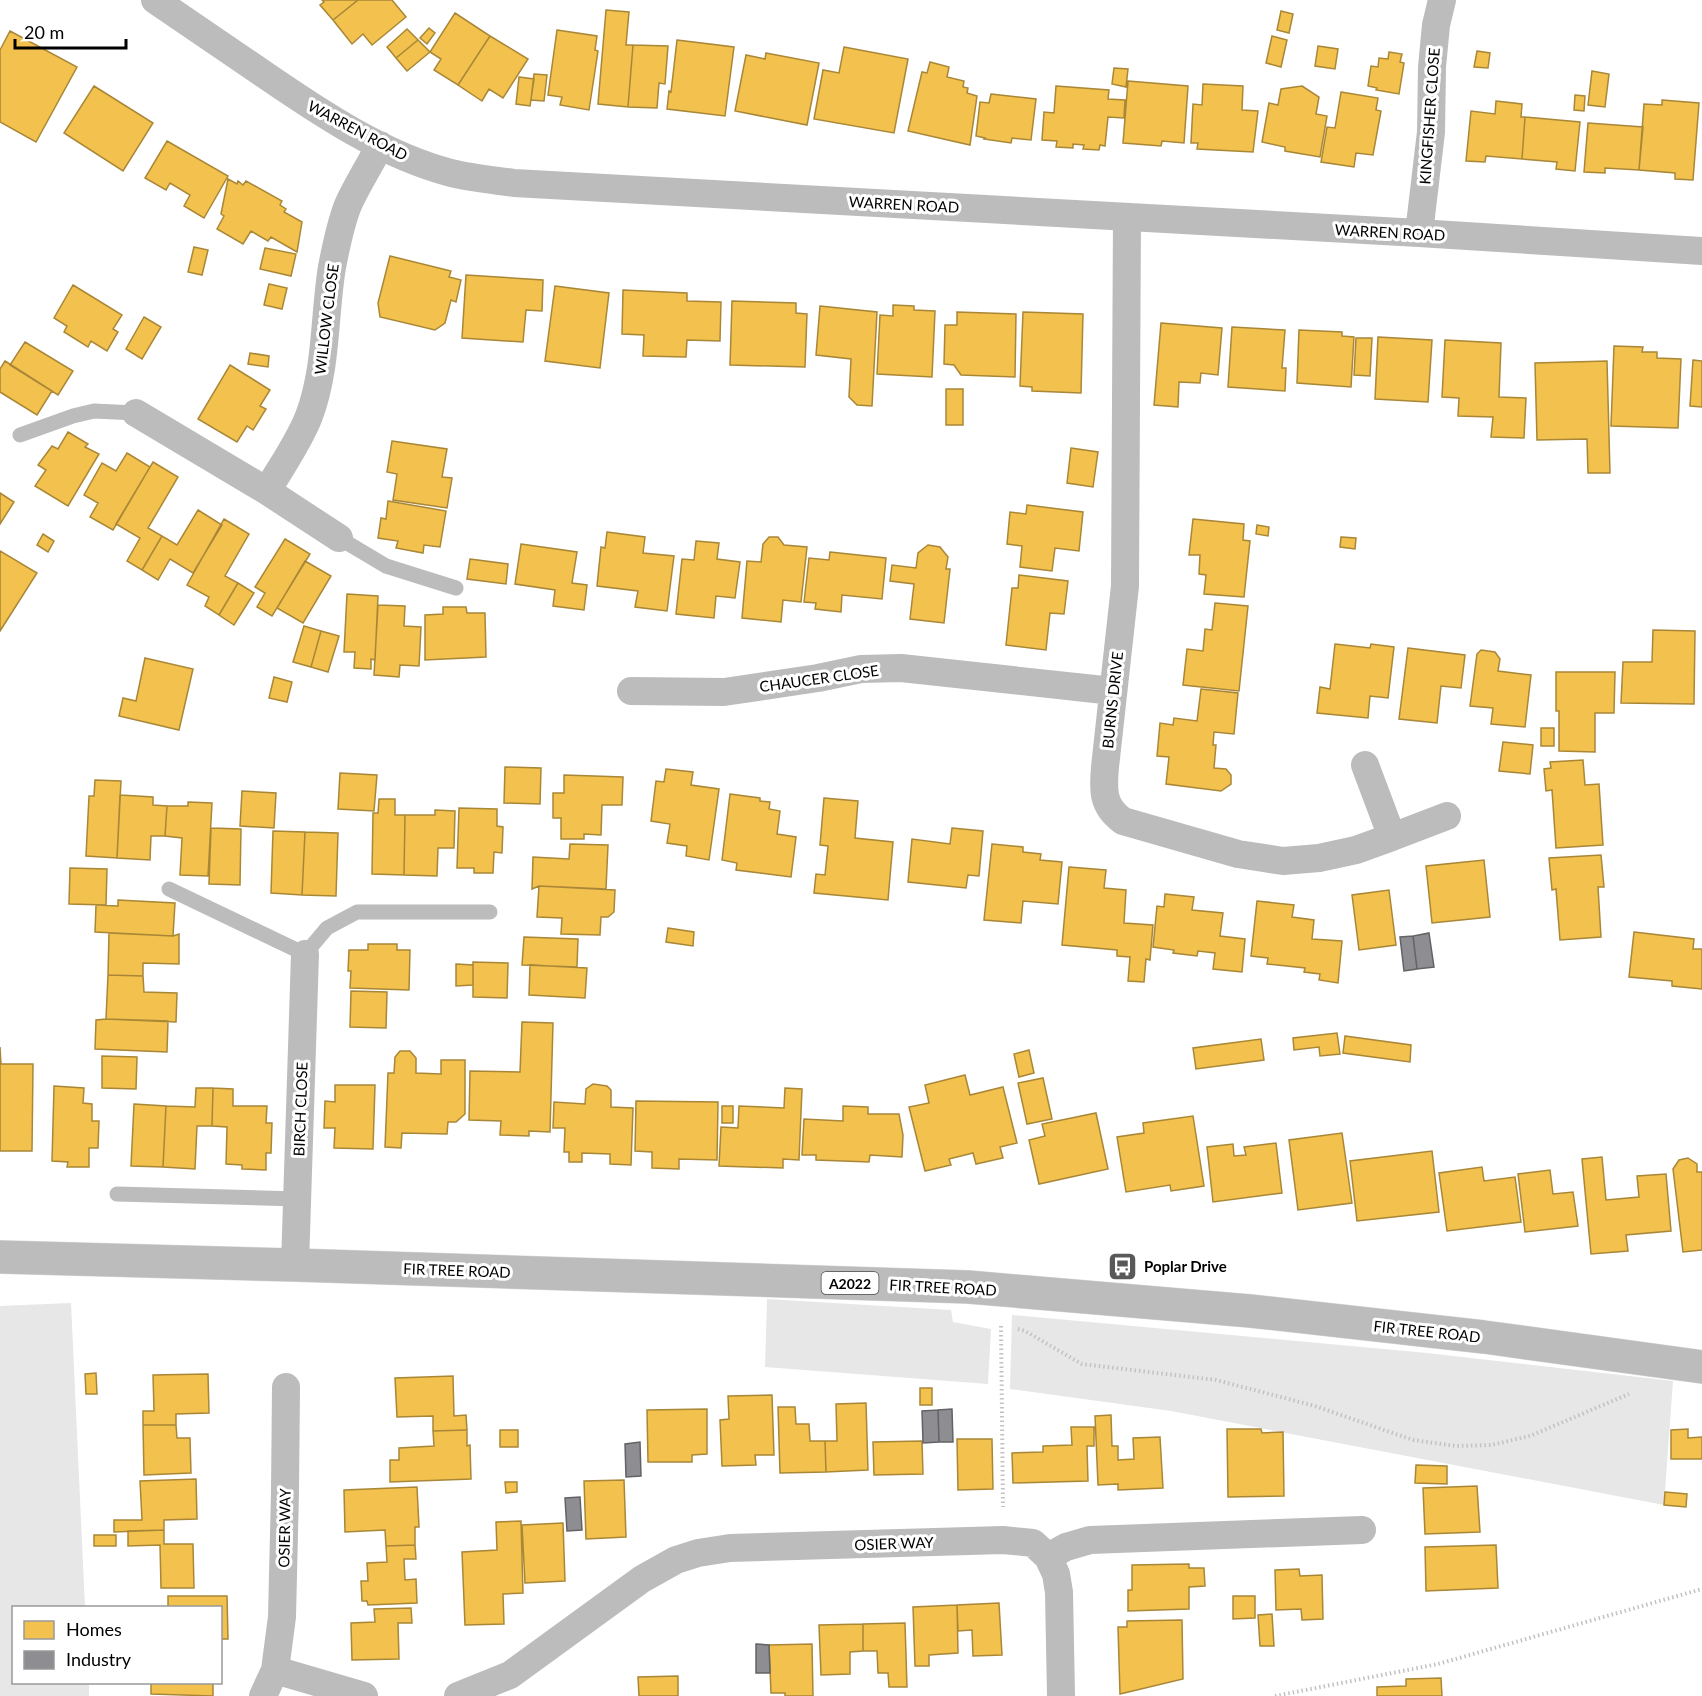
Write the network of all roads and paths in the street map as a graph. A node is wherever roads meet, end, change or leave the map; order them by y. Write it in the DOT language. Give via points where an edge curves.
graph roads {
  1 [pos="155,0"];
  2 [pos="1442,0"];
  3 [pos="380,145"];
  4 [pos="1126,217"];
  5 [pos="1419,233"];
  6 [pos="1702,251"];
  7 [pos="136,413"];
  8 [pos="20,435"];
  9 [pos="267,491"];
  10 [pos="339,538"];
  11 [pos="456,588"];
  12 [pos="631,691"];
  13 [pos="1113,691"];
  14 [pos="1365,765"];
  15 [pos="1447,816"];
  16 [pos="1392,837"];
  17 [pos="169,889"];
  18 [pos="490,912"];
  19 [pos="305,954"];
  20 [pos="117,1194"];
  21 [pos="297,1199"];
  22 [pos="0,1257"];
  23 [pos="295,1265"];
  24 [pos="968,1287"];
  25 [pos="1001,1325"];
  26 [pos="1702,1366"];
  27 [pos="286,1387"];
  28 [pos="1634,1392"];
  29 [pos="1362,1530"];
  30 [pos="1003,1540"];
  31 [pos="1048,1557"];
  32 [pos="1702,1589"];
  33 [pos="275,1670"];
  34 [pos="263,1696"];
  35 [pos="364,1696"];
  36 [pos="458,1696"];
  37 [pos="1061,1696"];
  38 [pos="1275,1696"];
  1 -- 3 [label="street, WARREN ROAD" via="329,117"];
  2 -- 5 [label="street, KINGFISHER CLOSE" via="1436,25 1431,132"];
  3 -- 4 [label="street, WARREN ROAD" via="451,173 514,183"];
  3 -- 9 [label="street, WILLOW CLOSE" via="348,206 338,237 324,350 309,416"];
  4 -- 5 [label="street, WARREN ROAD"];
  4 -- 13 [label="street, BURNS DRIVE" via="1125,586"];
  5 -- 6 [label="street, WARREN ROAD"];
  7 -- 8 [label="lane" via="94,411"];
  7 -- 9 [label="street"];
  9 -- 10 [label="street"];
  10 -- 11 [label="lane" via="386,566"];
  12 -- 13 [label="street, CHAUCER CLOSE" via="724,692 861,669 901,668"];
  13 -- 16 [label="street, BURNS DRIVE" via="1103,788 1106,802 1123,820 1238,854 1283,861 1356,850"];
  14 -- 16 [label="street"];
  15 -- 16 [label="street, BURNS DRIVE"];
  17 -- 19 [label="lane"];
  18 -- 19 [label="lane" via="357,912 327,928"];
  19 -- 21 [label="street, BIRCH CLOSE"];
  20 -- 21 [label="lane"];
  21 -- 23 [label="street, BIRCH CLOSE"];
  22 -- 23 [label="main road, FIR TREE ROAD / A2022"];
  23 -- 24 [label="main road, FIR TREE ROAD / A2022"];
  24 -- 25 [label="path" via="974,1317"];
  24 -- 26 [label="main road, FIR TREE ROAD / A2022" via="1262,1312"];
  25 -- 28 [label="path" via="1025,1331 1082,1364 1216,1380 1316,1406 1413,1440 1456,1446 1491,1445 1530,1436"];
  25 -- 30 [label="path"];
  27 -- 33 [label="street, OSIER WAY" via="282,1617"];
  29 -- 31 [label="street" via="1090,1540"];
  30 -- 31 [label="street, OSIER WAY" via="1033,1544"];
  30 -- 36 [label="street, OSIER WAY" via="730,1548 698,1553 642,1579 510,1675"];
  31 -- 37 [label="street" via="1059,1592"];
  32 -- 38 [label="path" via="1438,1664"];
  33 -- 34 [label="street, OSIER WAY"];
  33 -- 35 [label="street"];
}
